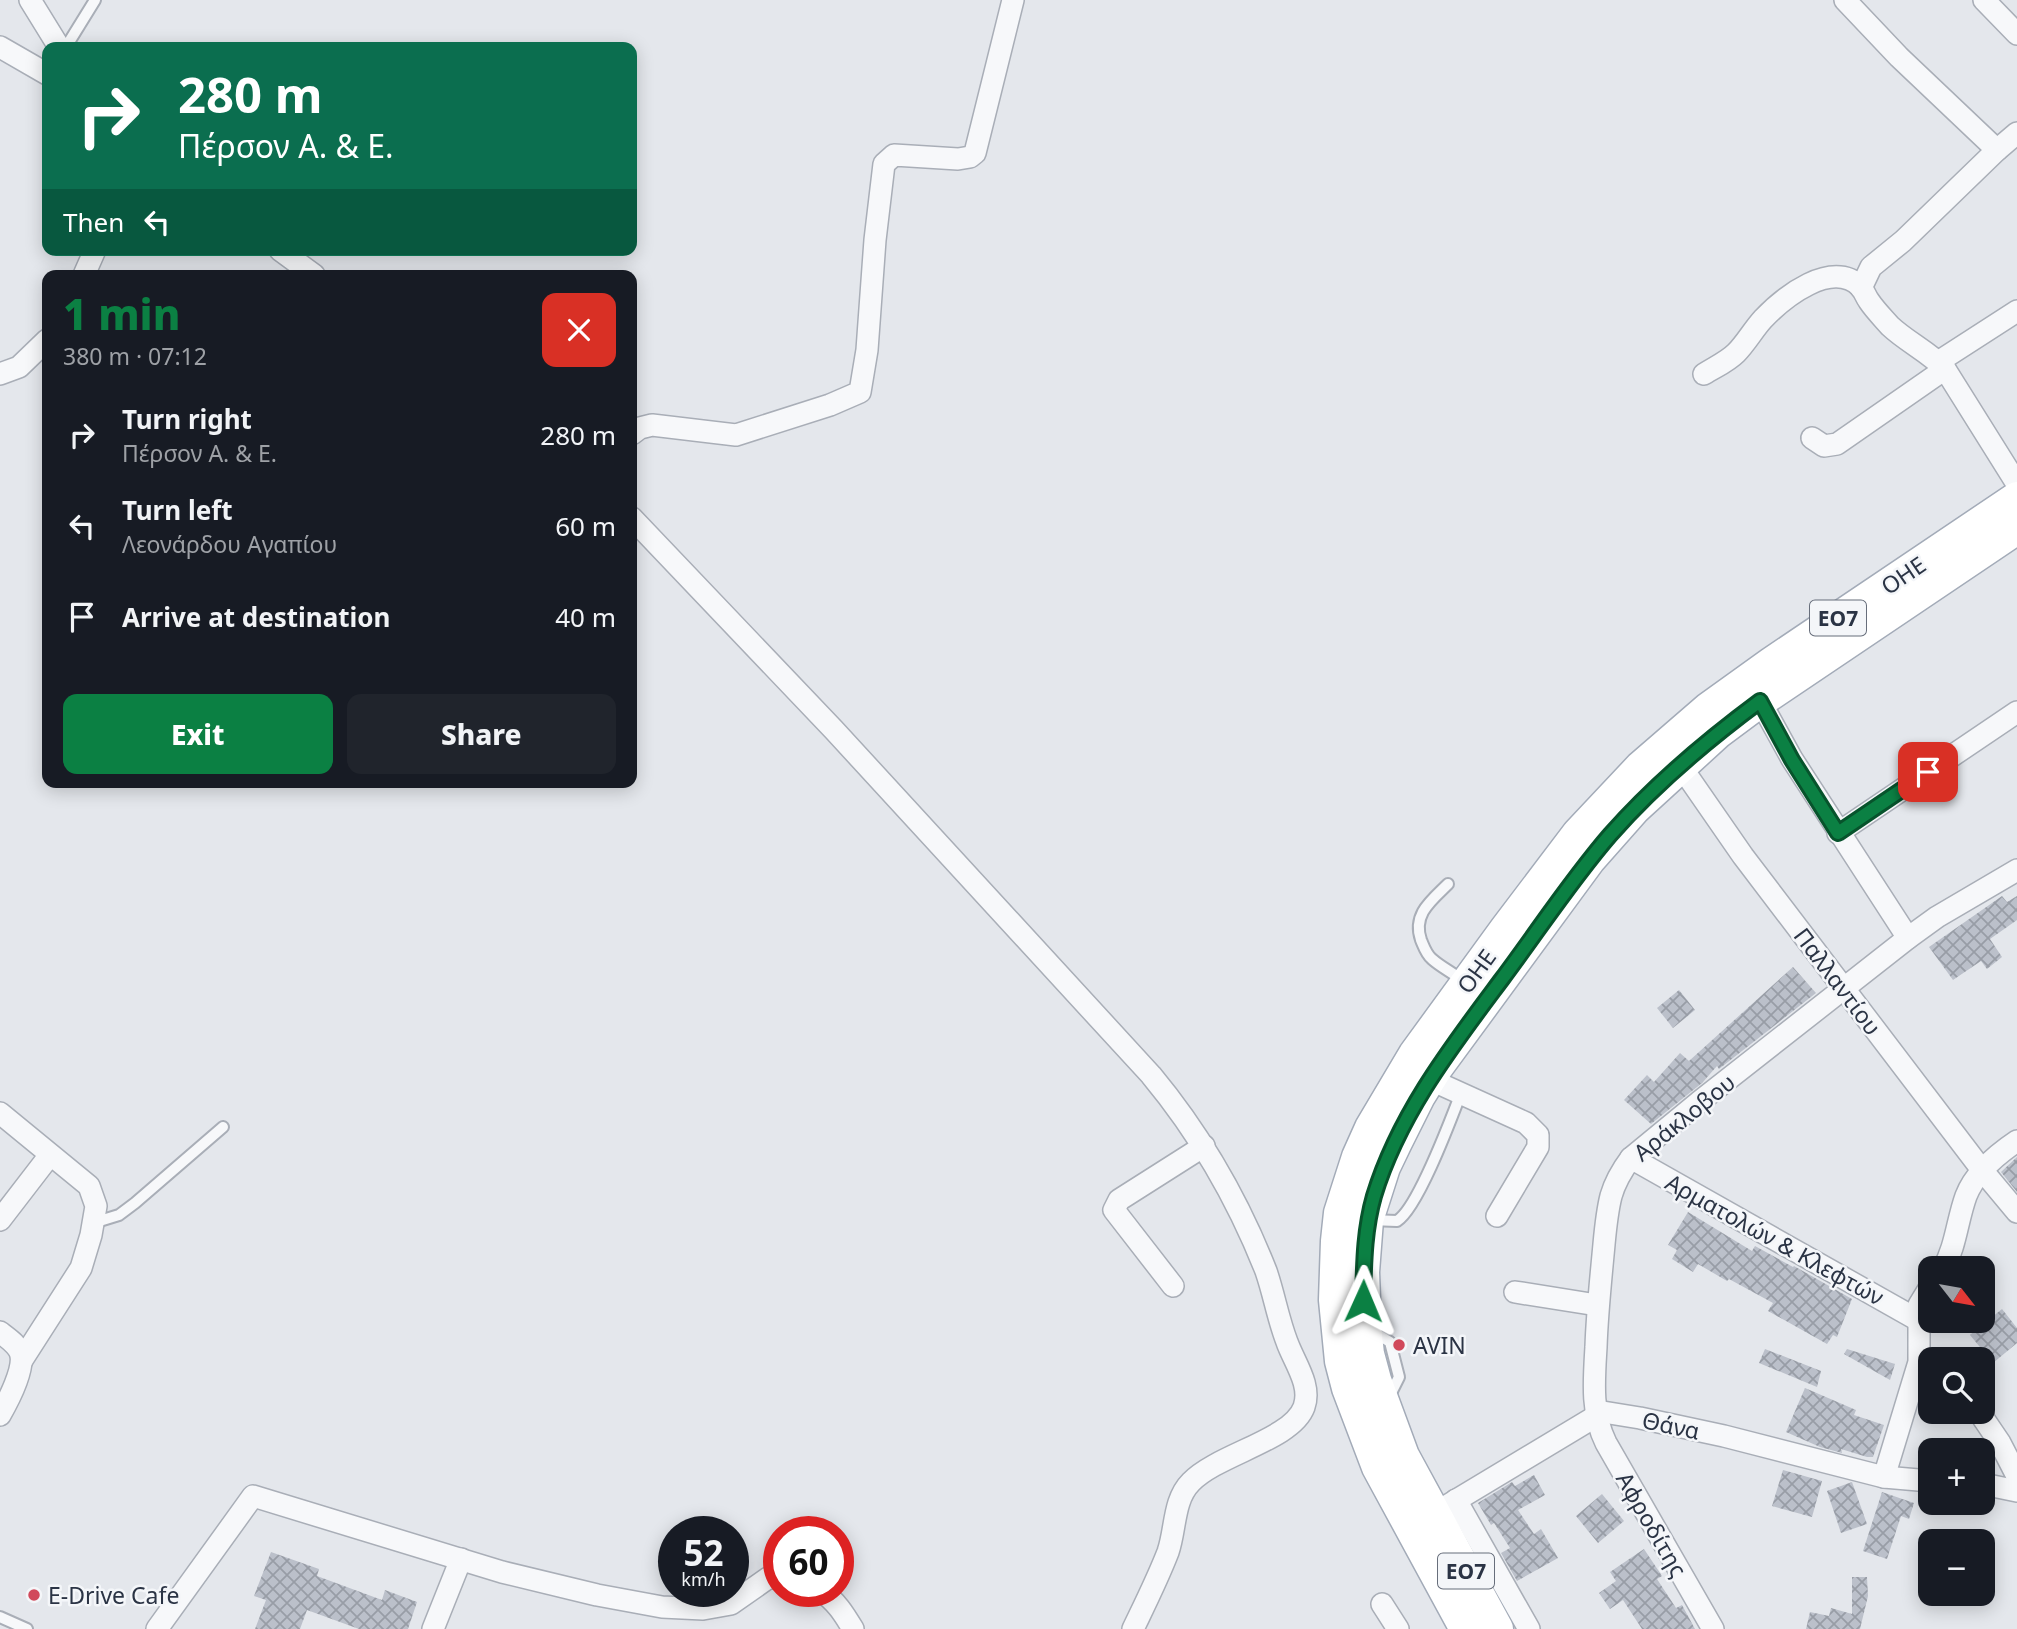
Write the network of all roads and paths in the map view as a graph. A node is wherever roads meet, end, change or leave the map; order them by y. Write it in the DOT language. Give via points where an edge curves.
graph roads {
  1 [pos="30,0"];
  2 [pos="95,0"];
  3 [pos="1013,0"];
  4 [pos="1845,0"];
  5 [pos="1984,0"];
  6 [pos="2017,34"];
  7 [pos="56,42"];
  8 [pos="69,42"];
  9 [pos="0,47"];
  10 [pos="42,71"];
  11 [pos="2017,133"];
  12 [pos="1997,150"];
  13 [pos="288,256"];
  14 [pos="307,270"];
  15 [pos="1861,288"];
  16 [pos="2017,311"];
  17 [pos="42,345"];
  18 [pos="1942,366"];
  19 [pos="1704,373"];
  20 [pos="0,374"];
  21 [pos="637,430"];
  22 [pos="1812,438"];
  23 [pos="2017,484"];
  24 [pos="2017,498"];
  25 [pos="637,523"];
  26 [pos="2017,528"];
  27 [pos="1760,701"];
  28 [pos="2017,712"];
  29 [pos="1673,755"];
  30 [pos="1838,833"];
  31 [pos="2017,870"];
  32 [pos="1448,884"];
  33 [pos="1908,939"];
  34 [pos="1466,984"];
  35 [pos="1843,988"];
  36 [pos="1429,1079"];
  37 [pos="1461,1093"];
  38 [pos="0,1113"];
  39 [pos="223,1127"];
  40 [pos="2017,1141"];
  41 [pos="1204,1146"];
  42 [pos="50,1155"];
  43 [pos="1631,1158"];
  44 [pos="1982,1170"];
  45 [pos="2017,1212"];
  46 [pos="1497,1216"];
  47 [pos="0,1220"];
  48 [pos="1367,1220"];
  49 [pos="93,1223"];
  50 [pos="1949,1256"];
  51 [pos="1173,1286"];
  52 [pos="1515,1292"];
  53 [pos="1597,1305"];
  54 [pos="1918,1320"];
  55 [pos="0,1332"];
  56 [pos="22,1360"];
  57 [pos="1918,1385"];
  58 [pos="0,1415"];
  59 [pos="1597,1416"];
  60 [pos="1987,1424"];
  61 [pos="2017,1476"];
  62 [pos="1884,1477"];
  63 [pos="1918,1480"];
  64 [pos="1995,1486"];
  65 [pos="2017,1490"];
  66 [pos="1434,1513"];
  67 [pos="461,1559"];
  68 [pos="763,1582"];
  69 [pos="1382,1604"];
  70 [pos="838,1607"];
  71 [pos="0,1617"];
  72 [pos="27,1629"];
  73 [pos="156,1629"];
  74 [pos="433,1629"];
  75 [pos="853,1629"];
  76 [pos="1133,1629"];
  77 [pos="1398,1629"];
  78 [pos="1466,1629"];
  79 [pos="1497,1629"];
  80 [pos="1529,1629"];
  81 [pos="1713,1629"];
  1 -- 7 [label="street"];
  2 -- 8 [label="lane"];
  3 -- 21 [label="street" via="975,153 958,159 894,155 884,164 860,392 736,435 652,425"];
  4 -- 12 [label="street"];
  5 -- 6 [label="street"];
  9 -- 10 [label="street"];
  11 -- 12 [label="street"];
  12 -- 15 [label="street" via="1871,267"];
  13 -- 14 [label="street"];
  15 -- 18 [label="street" via="1891,326"];
  15 -- 19 [label="street" via="1831,276 1790,295 1761,321 1736,353"];
  16 -- 18 [label="street"];
  17 -- 20 [label="street" via="19,367"];
  18 -- 22 [label="street" via="1837,444 1824,446"];
  18 -- 23 [label="street"];
  24 -- 29 [label="main road, ΟΗΕ / ΕΟ7" via="1708,709"];
  25 -- 41 [label="street" via="1131,1052"];
  26 -- 27 [label="main road, ΟΗΕ / ΕΟ7"];
  27 -- 29 [label="main road, ΟΗΕ / ΕΟ7" via="1717,733"];
  27 -- 30 [label="street"];
  28 -- 30 [label="street"];
  29 -- 34 [label="main road, ΟΗΕ / ΕΟ7" via="1641,767 1578,834"];
  29 -- 35 [label="street, Παλλαντίου"];
  29 -- 36 [label="main road, ΟΗΕ / ΕΟ7" via="1636,808 1589,860"];
  30 -- 33 [label="street"];
  31 -- 33 [label="street, Αράκλοβου"];
  32 -- 34 [label="lane" via="1427,904 1419,934 1430,958"];
  33 -- 35 [label="street, Αράκλοβου"];
  34 -- 66 [label="main road, ΟΗΕ / ΕΟ7" via="1371,1128 1340,1213 1337,1241 1335,1300 1348,1388 1378,1467"];
  35 -- 43 [label="street, Αράκλοβου"];
  35 -- 44 [label="street, Παλλαντίου"];
  36 -- 37 [label="street"];
  36 -- 48 [label="main road, ΟΗΕ / ΕΟ7" via="1384,1167"];
  37 -- 46 [label="street" via="1526,1123 1538,1135 1538,1147"];
  37 -- 48 [label="lane" via="1408,1211 1397,1221"];
  38 -- 42 [label="street"];
  39 -- 49 [label="lane" via="135,1203"];
  40 -- 44 [label="street"];
  41 -- 51 [label="street" via="1119,1200 1114,1210"];
  41 -- 76 [label="street" via="1266,1273 1304,1380 1306,1400 1290,1425 1213,1465 1188,1485 1167,1553"];
  42 -- 47 [label="street"];
  42 -- 49 [label="street" via="89,1186 96,1206"];
  43 -- 53 [label="street, Αράκλοβου" via="1611,1195"];
  43 -- 54 [label="street, Αρματολών & Κλεφτών"];
  44 -- 45 [label="street, Παλλαντίου"];
  44 -- 50 [label="street" via="1966,1195"];
  48 -- 66 [label="main road, ΟΗΕ / ΕΟ7" via="1363,1272 1368,1354 1403,1456"];
  49 -- 56 [label="street" via="81,1268"];
  52 -- 53 [label="street"];
  53 -- 59 [label="street, Αράκλοβου"];
  55 -- 56 [label="street" via="19,1350"];
  56 -- 58 [label="street"];
  57 -- 62 [label="street"];
  59 -- 62 [label="street, Θάνα" via="1609,1412 1640,1418"];
  59 -- 66 [label="street"];
  59 -- 81 [label="street, Αφροδίτης" via="1610,1450"];
  60 -- 61 [label="street"];
  62 -- 63 [label="street, Θάνα"];
  64 -- 65 [label="street"];
  66 -- 78 [label="main road, ΟΗΕ / ΕΟ7"];
  66 -- 79 [label="main road, ΟΗΕ / ΕΟ7"];
  66 -- 80 [label="street"];
  67 -- 68 [label="street" via="550,1584 662,1607 703,1609 731,1604"];
  67 -- 73 [label="street" via="253,1496"];
  67 -- 74 [label="street"];
  69 -- 77 [label="street"];
  70 -- 75 [label="street"];
  71 -- 72 [label="lane"];
}
